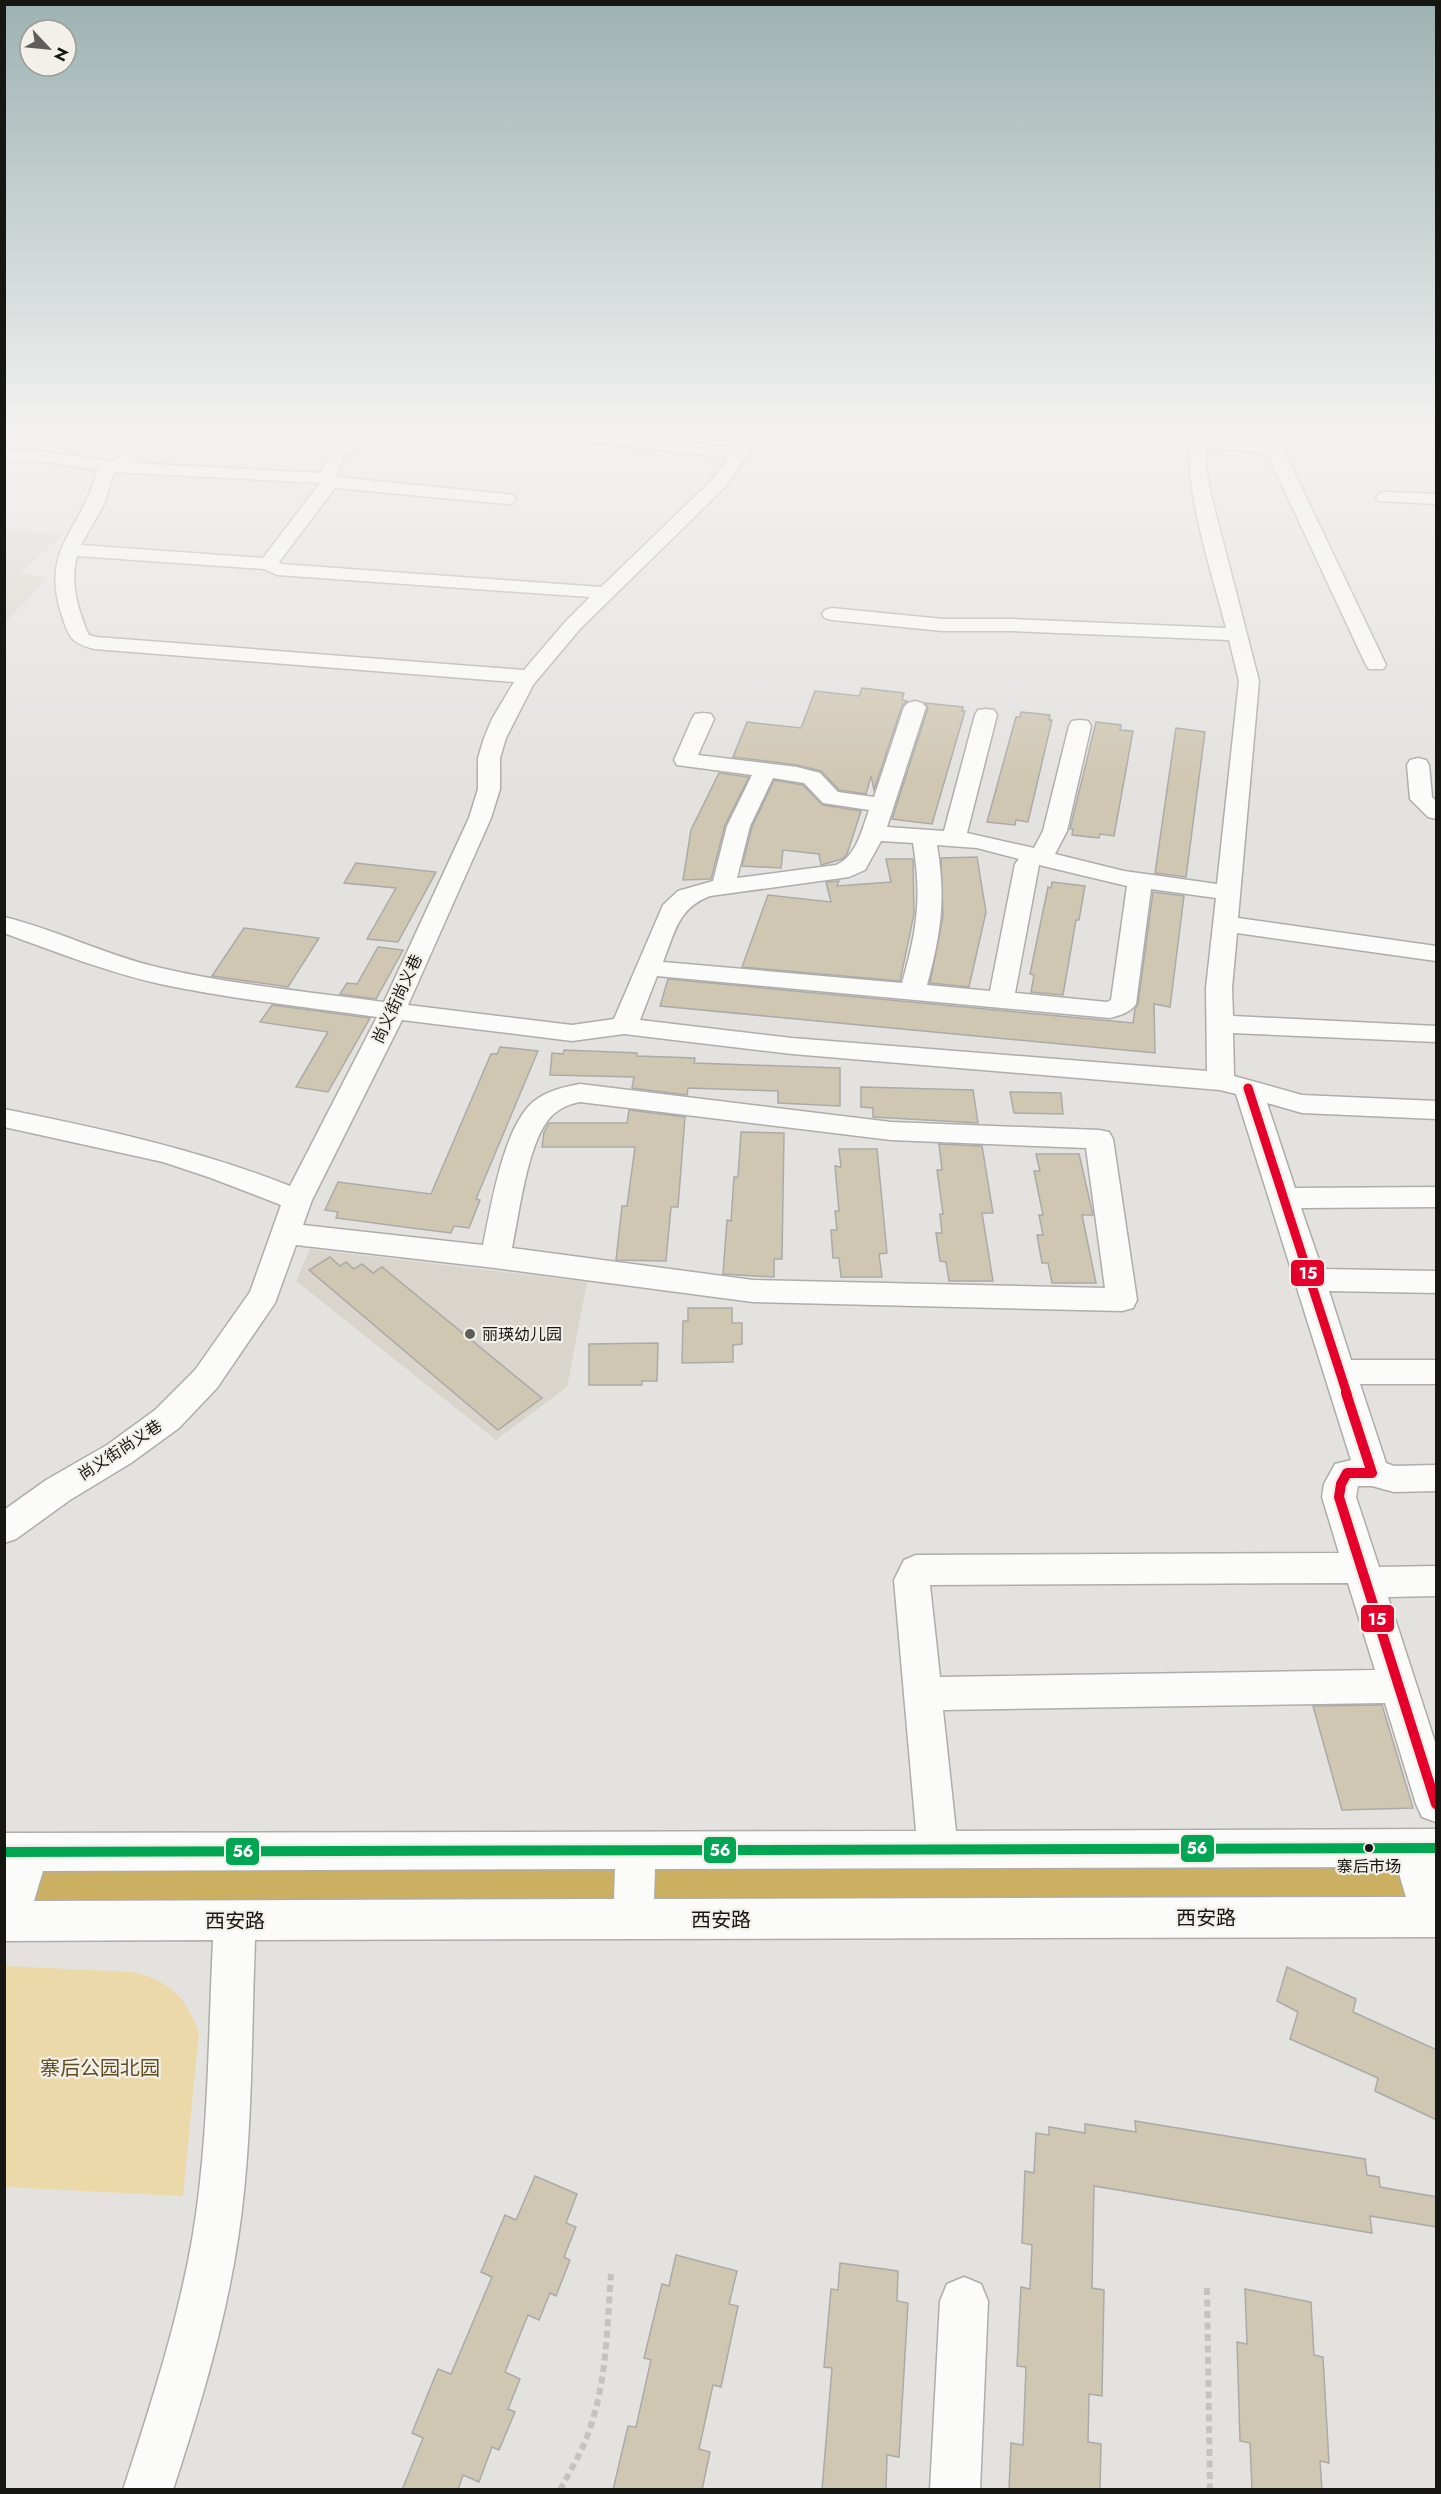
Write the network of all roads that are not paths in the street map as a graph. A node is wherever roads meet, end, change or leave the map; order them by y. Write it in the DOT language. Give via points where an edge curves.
graph roads {
  1 [pos="68,552"];
  2 [pos="103,552"];
  3 [pos="276,552"];
  4 [pos="649,552"];
  5 [pos="1216,552"];
  6 [pos="1323,552"];
  7 [pos="268,564"];
  8 [pos="608,593"];
  9 [pos="832,614"];
  10 [pos="1237,634"];
  11 [pos="1376,665"];
  12 [pos="528,677"];
  13 [pos="915,707"];
  14 [pos="986,715"];
  15 [pos="703,719"];
  16 [pos="1080,726"];
  17 [pos="1418,765"];
  18 [pos="766,770"];
  19 [pos="882,805"];
  20 [pos="1437,812"];
  21 [pos="873,833"];
  22 [pos="924,837"];
  23 [pos="954,838"];
  24 [pos="1037,857"];
  25 [pos="1140,880"];
  26 [pos="724,887"];
  27 [pos="1228,892"];
  28 [pos="4,924"];
  29 [pos="1225,924"];
  30 [pos="1437,953"];
  31 [pos="648,968"];
  32 [pos="912,992"];
  33 [pos="1001,1000"];
  34 [pos="392,1011"];
  35 [pos="1220,1024"];
  36 [pos="624,1026"];
  37 [pos="1437,1034"];
  38 [pos="1235,1084"];
  39 [pos="1437,1110"];
  40 [pos="4,1118"];
  41 [pos="1437,1197"];
  42 [pos="1283,1198"];
  43 [pos="297,1200"];
  44 [pos="285,1233"];
  45 [pos="495,1257"];
  46 [pos="1310,1280"];
  47 [pos="1437,1282"];
  48 [pos="1339,1372"];
  49 [pos="1437,1372"];
  50 [pos="1372,1473"];
  51 [pos="1437,1478"];
  52 [pos="4,1529"];
  53 [pos="1364,1575"];
  54 [pos="1437,1581"];
  55 [pos="1399,1686"];
  56 [pos="922,1694"];
  57 [pos="1437,1804"];
  58 [pos="938,1850"];
  59 [pos="1420,1851"];
  60 [pos="635,1856"];
  61 [pos="14,1886"];
  62 [pos="1433,1913"];
  63 [pos="633,1914"];
  64 [pos="235,1921"];
  65 [pos="964,2301"];
  66 [pos="148,2490"];
  67 [pos="955,2490"];
  1 -- 12 [label="street" via="63,590 78,635 85,641"];
  2 -- 7 [label="street"];
  3 -- 7 [label="street"];
  4 -- 8 [label="street, 尚义街尚义巷"];
  5 -- 10 [label="street"];
  6 -- 11 [label="street"];
  7 -- 8 [label="street" via="277,569 350,576"];
  8 -- 12 [label="street, 尚义街尚义巷" via="554,645"];
  9 -- 10 [label="street" via="943,625"];
  10 -- 27 [label="street" via="1249,681"];
  12 -- 34 [label="street, 尚义街尚义巷" via="495,738 489,758 489,789 480,818"];
  13 -- 19 [label="street"];
  14 -- 23 [label="street"];
  15 -- 18 [label="street" via="685,760"];
  16 -- 24 [label="street" via="1055,831"];
  17 -- 20 [label="street" via="1421,799"];
  18 -- 19 [label="street" via="812,778 831,798"];
  18 -- 26 [label="street" via="738,824"];
  19 -- 21 [label="street"];
  21 -- 22 [label="street"];
  21 -- 26 [label="street" via="857,865 841,872"];
  22 -- 23 [label="street"];
  22 -- 32 [label="street" via="931,912"];
  23 -- 24 [label="street"];
  24 -- 25 [label="street"];
  24 -- 33 [label="street" via="1027,864"];
  25 -- 27 [label="street"];
  25 -- 33 [label="street" via="1123,1004 1110,1010"];
  26 -- 31 [label="street" via="696,892 680,901 672,910"];
  27 -- 29 [label="street"];
  28 -- 34 [label="street" via="104,962 161,976"];
  29 -- 30 [label="street"];
  29 -- 35 [label="street"];
  31 -- 32 [label="street"];
  31 -- 36 [label="street"];
  32 -- 33 [label="street"];
  34 -- 36 [label="street" via="573,1033"];
  34 -- 43 [label="street, 尚义街尚义巷"];
  35 -- 37 [label="street"];
  35 -- 38 [label="street"];
  36 -- 38 [label="street" via="792,1046"];
  38 -- 39 [label="street" via="1302,1104"];
  38 -- 42 [label="street"];
  40 -- 43 [label="street" via="182,1158"];
  41 -- 42 [label="street"];
  42 -- 46 [label="street"];
  43 -- 44 [label="street, 尚义街尚义巷"];
  44 -- 45 [label="street"];
  44 -- 52 [label="street, 尚义街尚义巷" via="264,1295 188,1399 144,1438 58,1490"];
  45 -- 45 [label="street" via="753,1291 1122,1300 1099,1139 891,1131 580,1093 559,1099 536,1116 523,1143"];
  46 -- 47 [label="street"];
  46 -- 48 [label="street"];
  48 -- 49 [label="street"];
  48 -- 50 [label="street"];
  50 -- 51 [label="street" via="1394,1479"];
  50 -- 53 [label="street" via="1347,1473 1339,1497"];
  53 -- 54 [label="street"];
  53 -- 55 [label="street"];
  53 -- 56 [label="street" via="916,1570 912,1580"];
  55 -- 56 [label="street"];
  55 -- 57 [label="street"];
  56 -- 58 [label="street"];
  58 -- 59 [label="street, 西安路"];
  58 -- 60 [label="street, 西安路"];
  59 -- 62 [label="street"];
  60 -- 61 [label="street, 西安路"];
  60 -- 63 [label="street"];
  61 -- 64 [label="street, 西安路"];
  62 -- 63 [label="street, 西安路"];
  63 -- 64 [label="street, 西安路"];
  64 -- 66 [label="street" via="224,2169 215,2240 180,2392"];
  65 -- 67 [label="street"];
}
